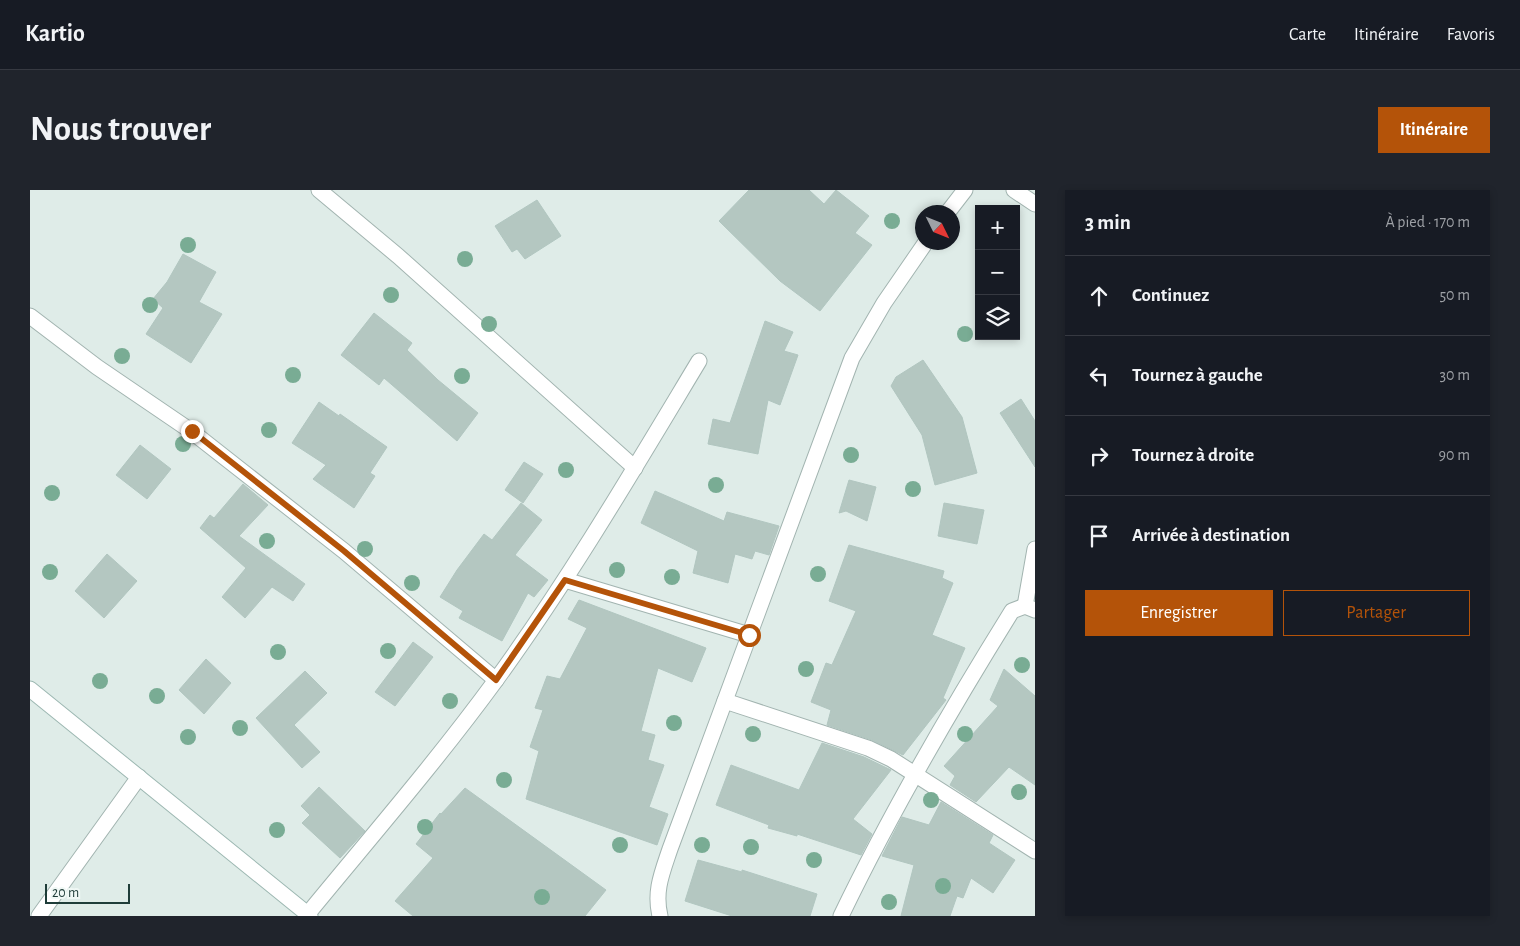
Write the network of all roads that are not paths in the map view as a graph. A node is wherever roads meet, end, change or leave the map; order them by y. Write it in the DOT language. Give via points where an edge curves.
graph roads {
  1 [pos="319,190"];
  2 [pos="965,190"];
  3 [pos="1014,190"];
  4 [pos="1035,204"];
  5 [pos="953,205"];
  6 [pos="920,250"];
  7 [pos="30,316"];
  8 [pos="699,361"];
  9 [pos="635,468"];
  10 [pos="1035,549"];
  11 [pos="565,580"];
  12 [pos="1030,608"];
  13 [pos="749,635"];
  14 [pos="496,680"];
  15 [pos="30,689"];
  16 [pos="725,701"];
  17 [pos="917,775"];
  18 [pos="139,777"];
  19 [pos="1035,851"];
  20 [pos="308,915"];
  21 [pos="39,916"];
  22 [pos="660,916"];
  23 [pos="841,916"];
  1 -- 9 [label="street" via="398,256"];
  2 -- 5 [label="street"];
  3 -- 4 [label="street"];
  6 -- 13 [label="street" via="852,358"];
  7 -- 14 [label="street" via="97,367 192,431 344,551"];
  8 -- 9 [label="street"];
  9 -- 11 [label="street"];
  10 -- 12 [label="street"];
  11 -- 13 [label="street"];
  11 -- 14 [label="street"];
  12 -- 17 [label="street" via="1012,611"];
  13 -- 16 [label="street"];
  14 -- 20 [label="street" via="410,792"];
  15 -- 18 [label="street"];
  16 -- 17 [label="street" via="868,748"];
  16 -- 22 [label="street" via="658,884"];
  17 -- 19 [label="street"];
  17 -- 23 [label="street"];
  18 -- 20 [label="street"];
  18 -- 21 [label="street"];
}
